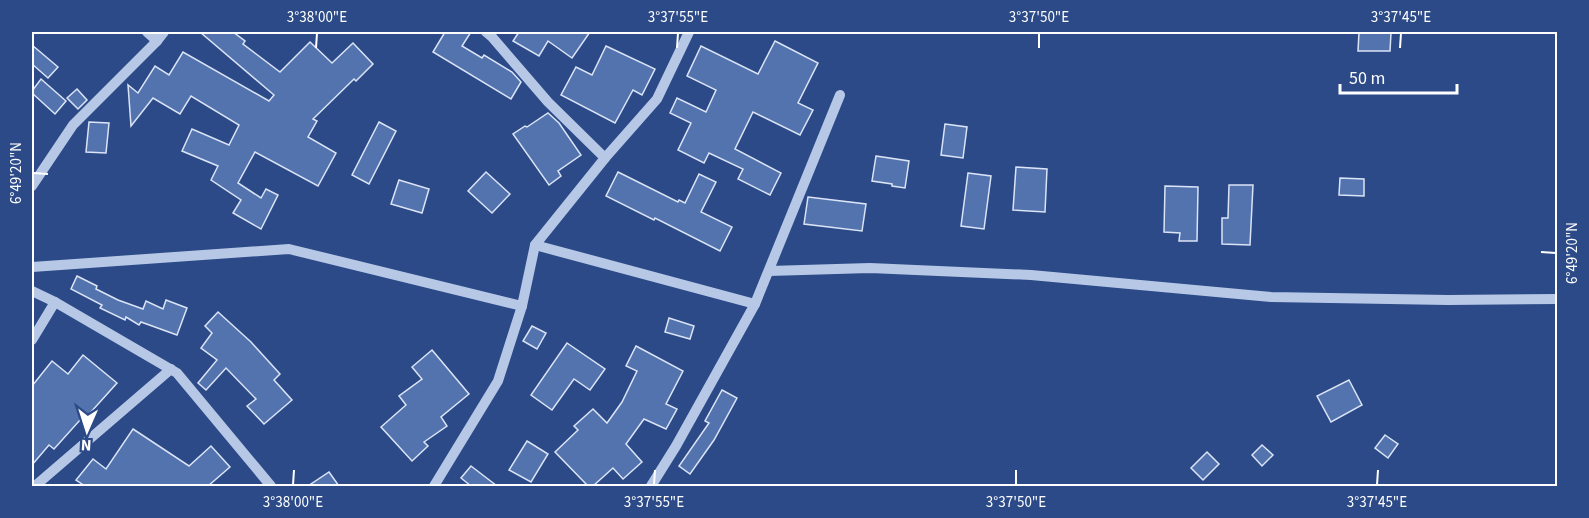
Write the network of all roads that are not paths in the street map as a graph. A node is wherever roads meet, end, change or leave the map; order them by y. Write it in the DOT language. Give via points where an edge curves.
graph roads {
  1 [pos="147,32"];
  2 [pos="486,32"];
  3 [pos="689,32"];
  4 [pos="161,36"];
  5 [pos="840,95"];
  6 [pos="605,158"];
  7 [pos="32,186"];
  8 [pos="536,244"];
  9 [pos="32,265"];
  10 [pos="769,271"];
  11 [pos="32,291"];
  12 [pos="1557,299"];
  13 [pos="55,302"];
  14 [pos="755,304"];
  15 [pos="522,306"];
  16 [pos="32,340"];
  17 [pos="171,369"];
  18 [pos="35,486"];
  19 [pos="271,486"];
  20 [pos="434,486"];
  21 [pos="651,486"];
  1 -- 4 [label="street"];
  2 -- 6 [label="street"];
  3 -- 6 [label="street" via="657,99"];
  4 -- 7 [label="street" via="73,124"];
  5 -- 10 [label="street"];
  6 -- 8 [label="street"];
  8 -- 14 [label="street"];
  8 -- 15 [label="street"];
  9 -- 15 [label="street" via="289,249"];
  10 -- 12 [label="street" via="870,268 1008,274 1271,297"];
  10 -- 14 [label="street"];
  11 -- 13 [label="street"];
  13 -- 16 [label="street"];
  13 -- 17 [label="street"];
  14 -- 21 [label="street"];
  15 -- 20 [label="street" via="498,381"];
  17 -- 18 [label="street"];
  17 -- 19 [label="street"];
}
